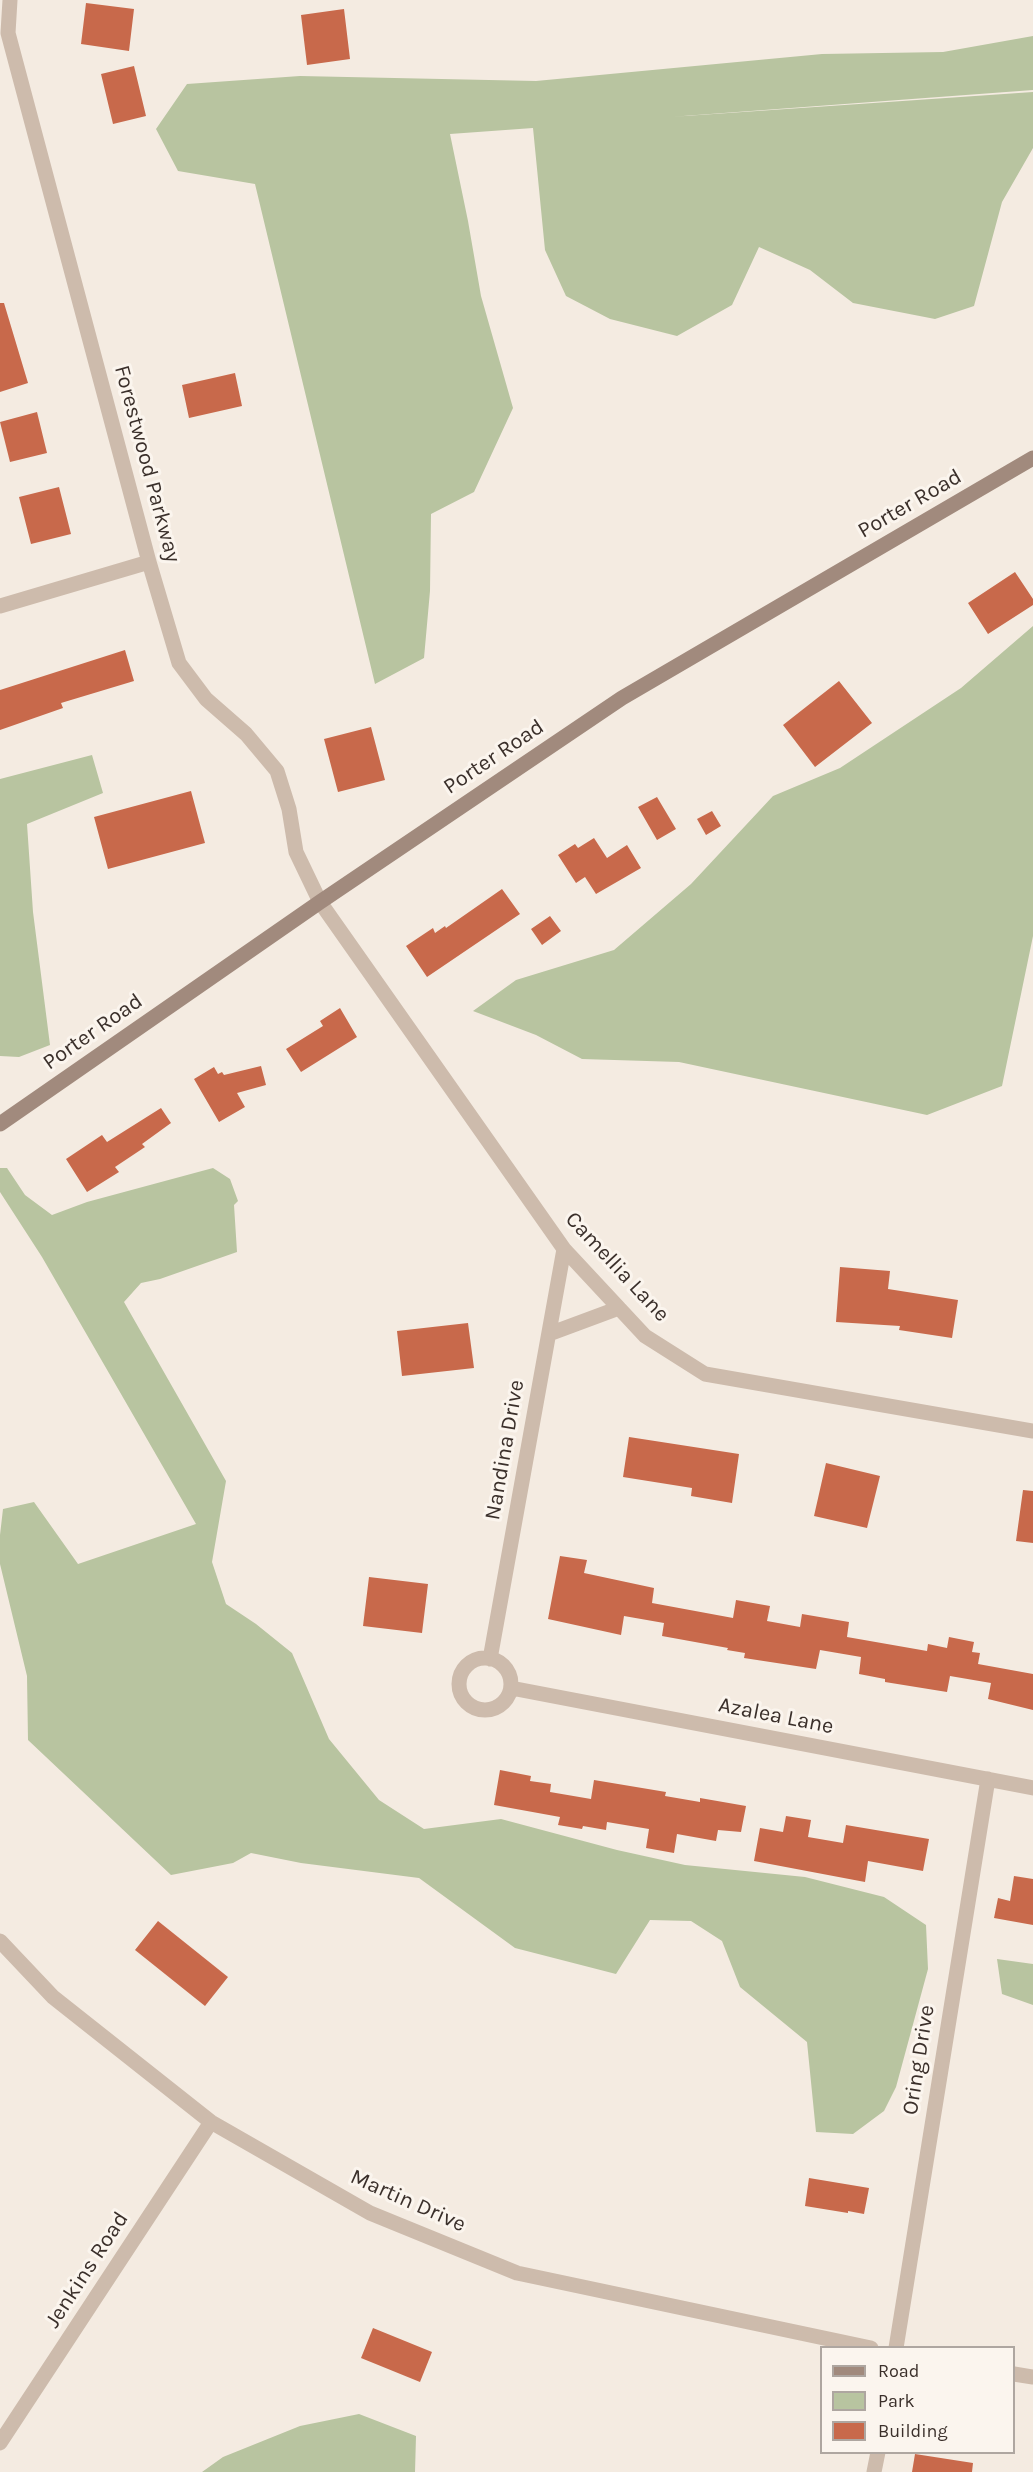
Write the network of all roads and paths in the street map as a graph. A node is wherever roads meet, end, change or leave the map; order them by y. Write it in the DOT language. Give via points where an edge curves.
graph roads {
  1 [pos="10,0"];
  2 [pos="1033,458"];
  3 [pos="150,562"];
  4 [pos="0,606"];
  5 [pos="320,902"];
  6 [pos="0,1124"];
  7 [pos="564,1249"];
  8 [pos="620,1308"];
  9 [pos="549,1334"];
  10 [pos="1033,1431"];
  11 [pos="490,1659"];
  12 [pos="511,1688"];
  13 [pos="988,1779"];
  14 [pos="1033,1788"];
  15 [pos="0,1941"];
  16 [pos="211,2122"];
  17 [pos="862,2346"];
  18 [pos="896,2346"];
  19 [pos="1015,2373"];
  20 [pos="1033,2377"];
  21 [pos="0,2443"];
  22 [pos="878,2454"];
  23 [pos="874,2472"];
  1 -- 3 [label="street, Forestwood Parkway" via="8,33"];
  2 -- 5 [label="main road, Porter Road" via="622,698"];
  3 -- 4 [label="street"];
  3 -- 5 [label="street, Forestwood Parkway" via="179,663 206,699 246,734 277,771 289,809 296,852"];
  5 -- 6 [label="main road, Porter Road"];
  5 -- 7 [label="street, Camellia Lane"];
  7 -- 8 [label="street, Camellia Lane"];
  7 -- 9 [label="street, Nandina Drive"];
  8 -- 9 [label="street"];
  8 -- 10 [label="street, Camellia Lane" via="645,1336 705,1374"];
  9 -- 11 [label="street, Nandina Drive"];
  11 -- 12 [label="street" via="504,1666"];
  11 -- 12 [label="street" via="473,1661 461,1674 460,1691 464,1699 477,1709 495,1708 508,1697"];
  12 -- 13 [label="street, Azalea Lane"];
  13 -- 14 [label="street, Azalea Lane"];
  13 -- 18 [label="street, Oring Drive"];
  15 -- 16 [label="street, Martin Drive" via="53,1997"];
  16 -- 17 [label="street, Martin Drive" via="370,2212 517,2273"];
  16 -- 21 [label="street, Jenkins Road"];
  19 -- 20 [label="street"];
  22 -- 23 [label="street"];
}
